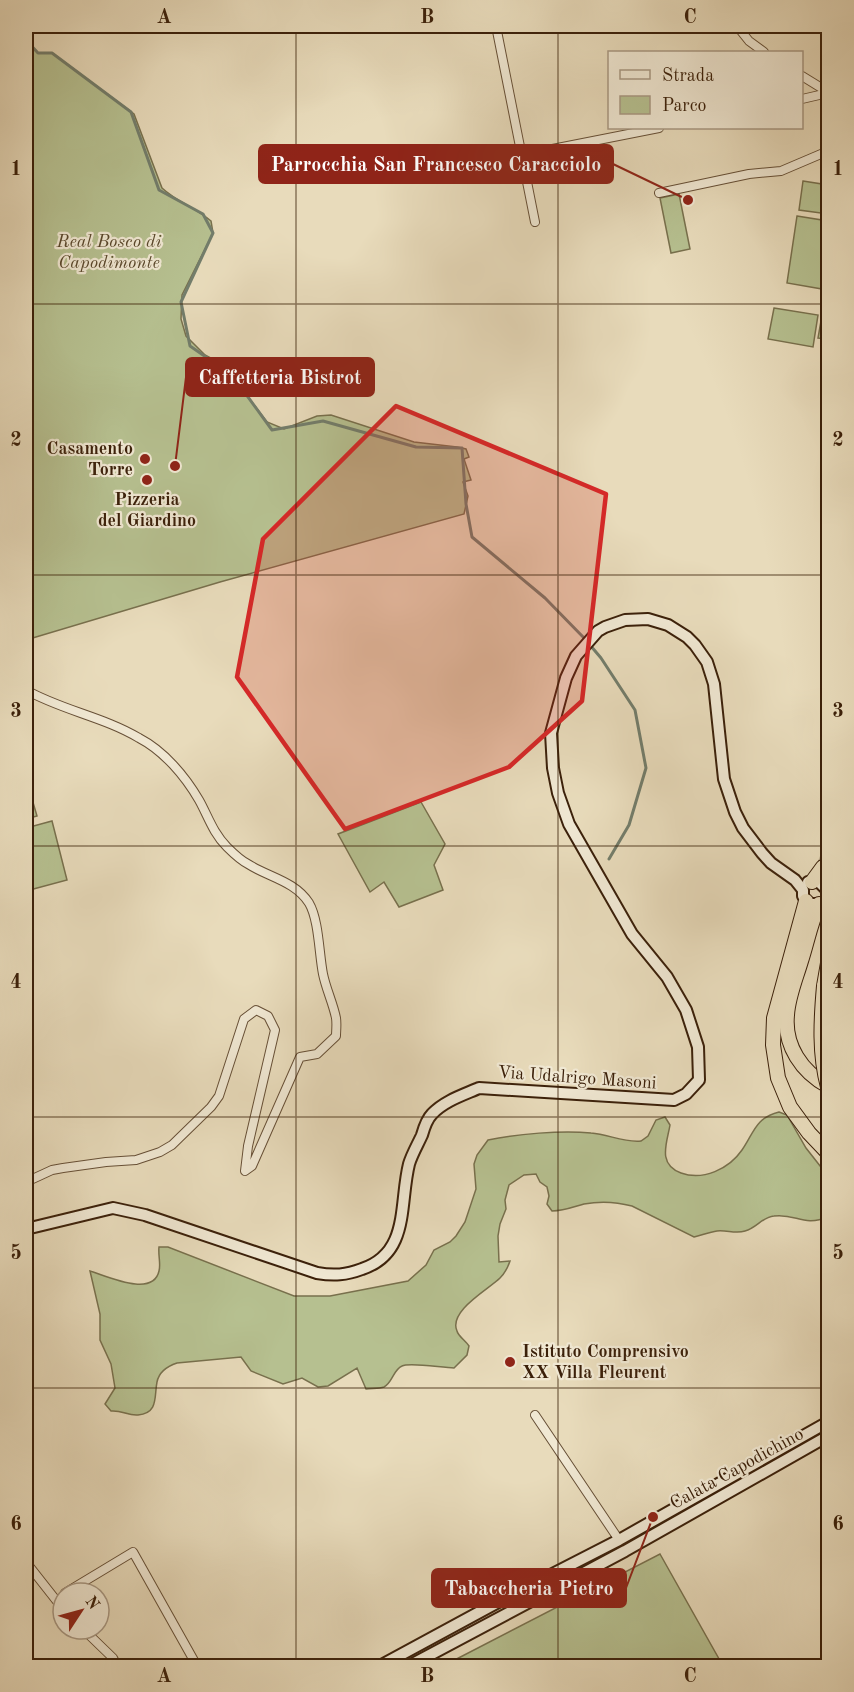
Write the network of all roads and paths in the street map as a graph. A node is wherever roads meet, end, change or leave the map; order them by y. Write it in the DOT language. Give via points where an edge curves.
graph roads {
  1 [pos="496,26"];
  2 [pos="737,26"];
  3 [pos="763,51"];
  4 [pos="803,77"];
  5 [pos="828,93"];
  6 [pos="803,99"];
  7 [pos="654,129"];
  8 [pos="828,151"];
  9 [pos="522,155"];
  10 [pos="659,193"];
  11 [pos="535,222"];
  12 [pos="26,690"];
  13 [pos="823,867"];
  14 [pos="827,890"];
  15 [pos="812,899"];
  16 [pos="828,963"];
  17 [pos="828,1087"];
  18 [pos="828,1153"];
  19 [pos="26,1182"];
  20 [pos="26,1229"];
  21 [pos="535,1415"];
  22 [pos="828,1422"];
  23 [pos="828,1436"];
  24 [pos="619,1540"];
  25 [pos="625,1551"];
  26 [pos="26,1562"];
  27 [pos="85,1581"];
  28 [pos="51,1594"];
  29 [pos="95,1641"];
  30 [pos="117,1666"];
  31 [pos="196,1666"];
  32 [pos="380,1666"];
  33 [pos="409,1666"];
  1 -- 9 [label="street"];
  2 -- 3 [label="street"];
  4 -- 5 [label="street"];
  5 -- 6 [label="street"];
  7 -- 9 [label="street"];
  8 -- 10 [label="street" via="787,169"];
  9 -- 11 [label="street"];
  12 -- 19 [label="street" via="111,724 157,750 185,778 224,845 246,864 299,891 314,916 323,976 337,1020 336,1036 317,1054 300,1057 252,1166 246,1171 248,1146 275,1030 268,1016 256,1011 244,1018 219,1096 172,1145 135,1160 52,1170"];
  13 -- 15 [label="highway"];
  14 -- 15 [label="street, Via Udalrigo Masoni" via="825,898"];
  14 -- 15 [label="street, Via Udalrigo Masoni" via="819,882"];
  15 -- 17 [label="highway" via="786,1023 797,1058"];
  15 -- 18 [label="highway" via="774,1018 772,1045 778,1078 790,1107"];
  15 -- 20 [label="street, Via Udalrigo Masoni" via="762,854 735,812 724,779 714,684 707,662 695,645 669,625 648,619 625,620 605,627 576,656 566,678 551,733 553,768 569,824 632,934 667,977 686,1010 698,1047 699,1080 686,1094 675,1100 479,1088 454,1098 430,1115 409,1163 398,1231 388,1254 369,1267 343,1275 317,1273 145,1215 113,1208"];
  16 -- 17 [label="highway, bridge" via="820,1032"];
  21 -- 24 [label="street"];
  22 -- 24 [label="street, Calata Capodichino"];
  23 -- 25 [label="street, Calata Capodichino"];
  24 -- 25 [label="street"];
  24 -- 32 [label="street, Calata Capodichino"];
  25 -- 33 [label="street, Calata Capodichino"];
  26 -- 28 [label="street"];
  27 -- 31 [label="street" via="133,1552"];
  29 -- 30 [label="street"];
}
